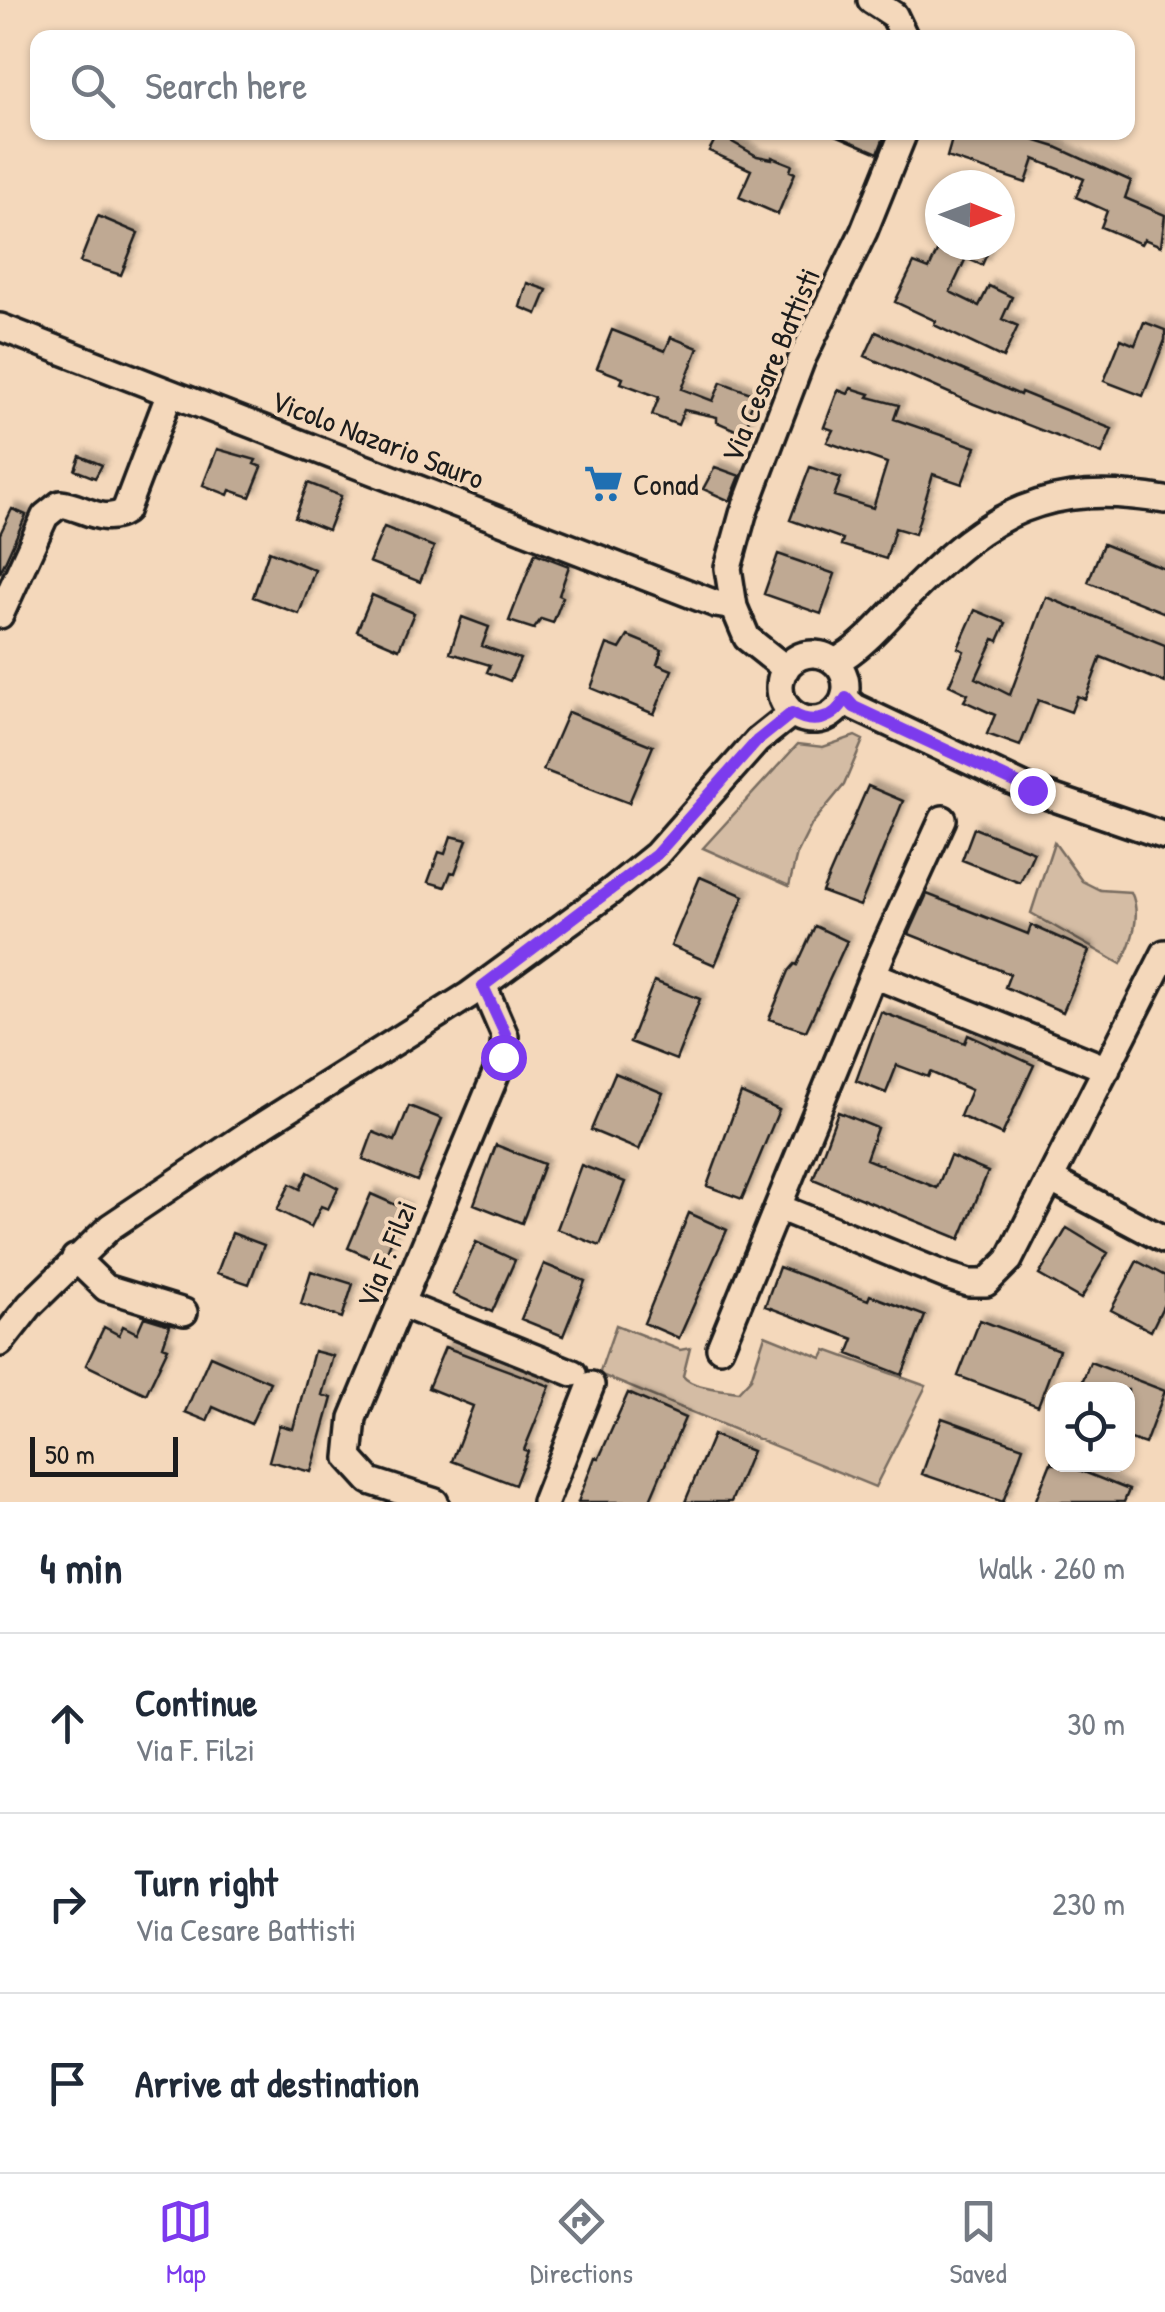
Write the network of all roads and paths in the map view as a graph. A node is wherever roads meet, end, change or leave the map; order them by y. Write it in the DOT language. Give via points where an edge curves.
graph roads {
  1 [pos="871,0"];
  2 [pos="902,30"];
  3 [pos="901,140"];
  4 [pos="0,327"];
  5 [pos="170,393"];
  6 [pos="1165,500"];
  7 [pos="734,607"];
  8 [pos="0,615"];
  9 [pos="835,662"];
  10 [pos="786,669"];
  11 [pos="846,698"];
  12 [pos="792,713"];
  13 [pos="943,819"];
  14 [pos="1165,836"];
  15 [pos="1165,953"];
  16 [pos="874,975"];
  17 [pos="483,986"];
  18 [pos="1107,1069"];
  19 [pos="1050,1179"];
  20 [pos="778,1207"];
  21 [pos="1165,1240"];
  22 [pos="76,1258"];
  23 [pos="400,1304"];
  24 [pos="184,1312"];
  25 [pos="0,1343"];
  26 [pos="720,1348"];
  27 [pos="435,1502"];
  28 [pos="545,1502"];
  1 -- 2 [label="street" via="894,15"];
  3 -- 7 [label="street, Via Cesare Battisti" via="802,361 743,514 728,568"];
  4 -- 5 [label="street, Vicolo Nazario Sauro"];
  5 -- 7 [label="street, Vicolo Nazario Sauro"];
  5 -- 8 [label="street" via="124,511 100,516 60,504 45,516"];
  6 -- 9 [label="street" via="1092,494 1008,515 949,554"];
  7 -- 10 [label="street, Via Cesare Battisti" via="747,638"];
  9 -- 10 [label="street" via="815,654"];
  9 -- 11 [label="street" via="846,678"];
  10 -- 12 [label="street" via="780,687"];
  11 -- 12 [label="street" via="823,720"];
  11 -- 14 [label="street" via="1032,790"];
  12 -- 17 [label="street" via="757,741 656,855"];
  13 -- 16 [label="street"];
  15 -- 18 [label="street"];
  16 -- 18 [label="street"];
  16 -- 20 [label="street"];
  17 -- 22 [label="street" via="144,1203"];
  17 -- 23 [label="street, Via F. Filzi" via="506,1036 503,1057"];
  18 -- 19 [label="street"];
  19 -- 20 [label="street" via="1009,1260 986,1283 969,1283"];
  19 -- 21 [label="street"];
  20 -- 26 [label="street"];
  22 -- 24 [label="street" via="106,1288"];
  22 -- 25 [label="street"];
  23 -- 27 [label="street, Via F. Filzi" via="353,1418 348,1458 370,1481"];
  23 -- 28 [label="street" via="582,1379"];
}
